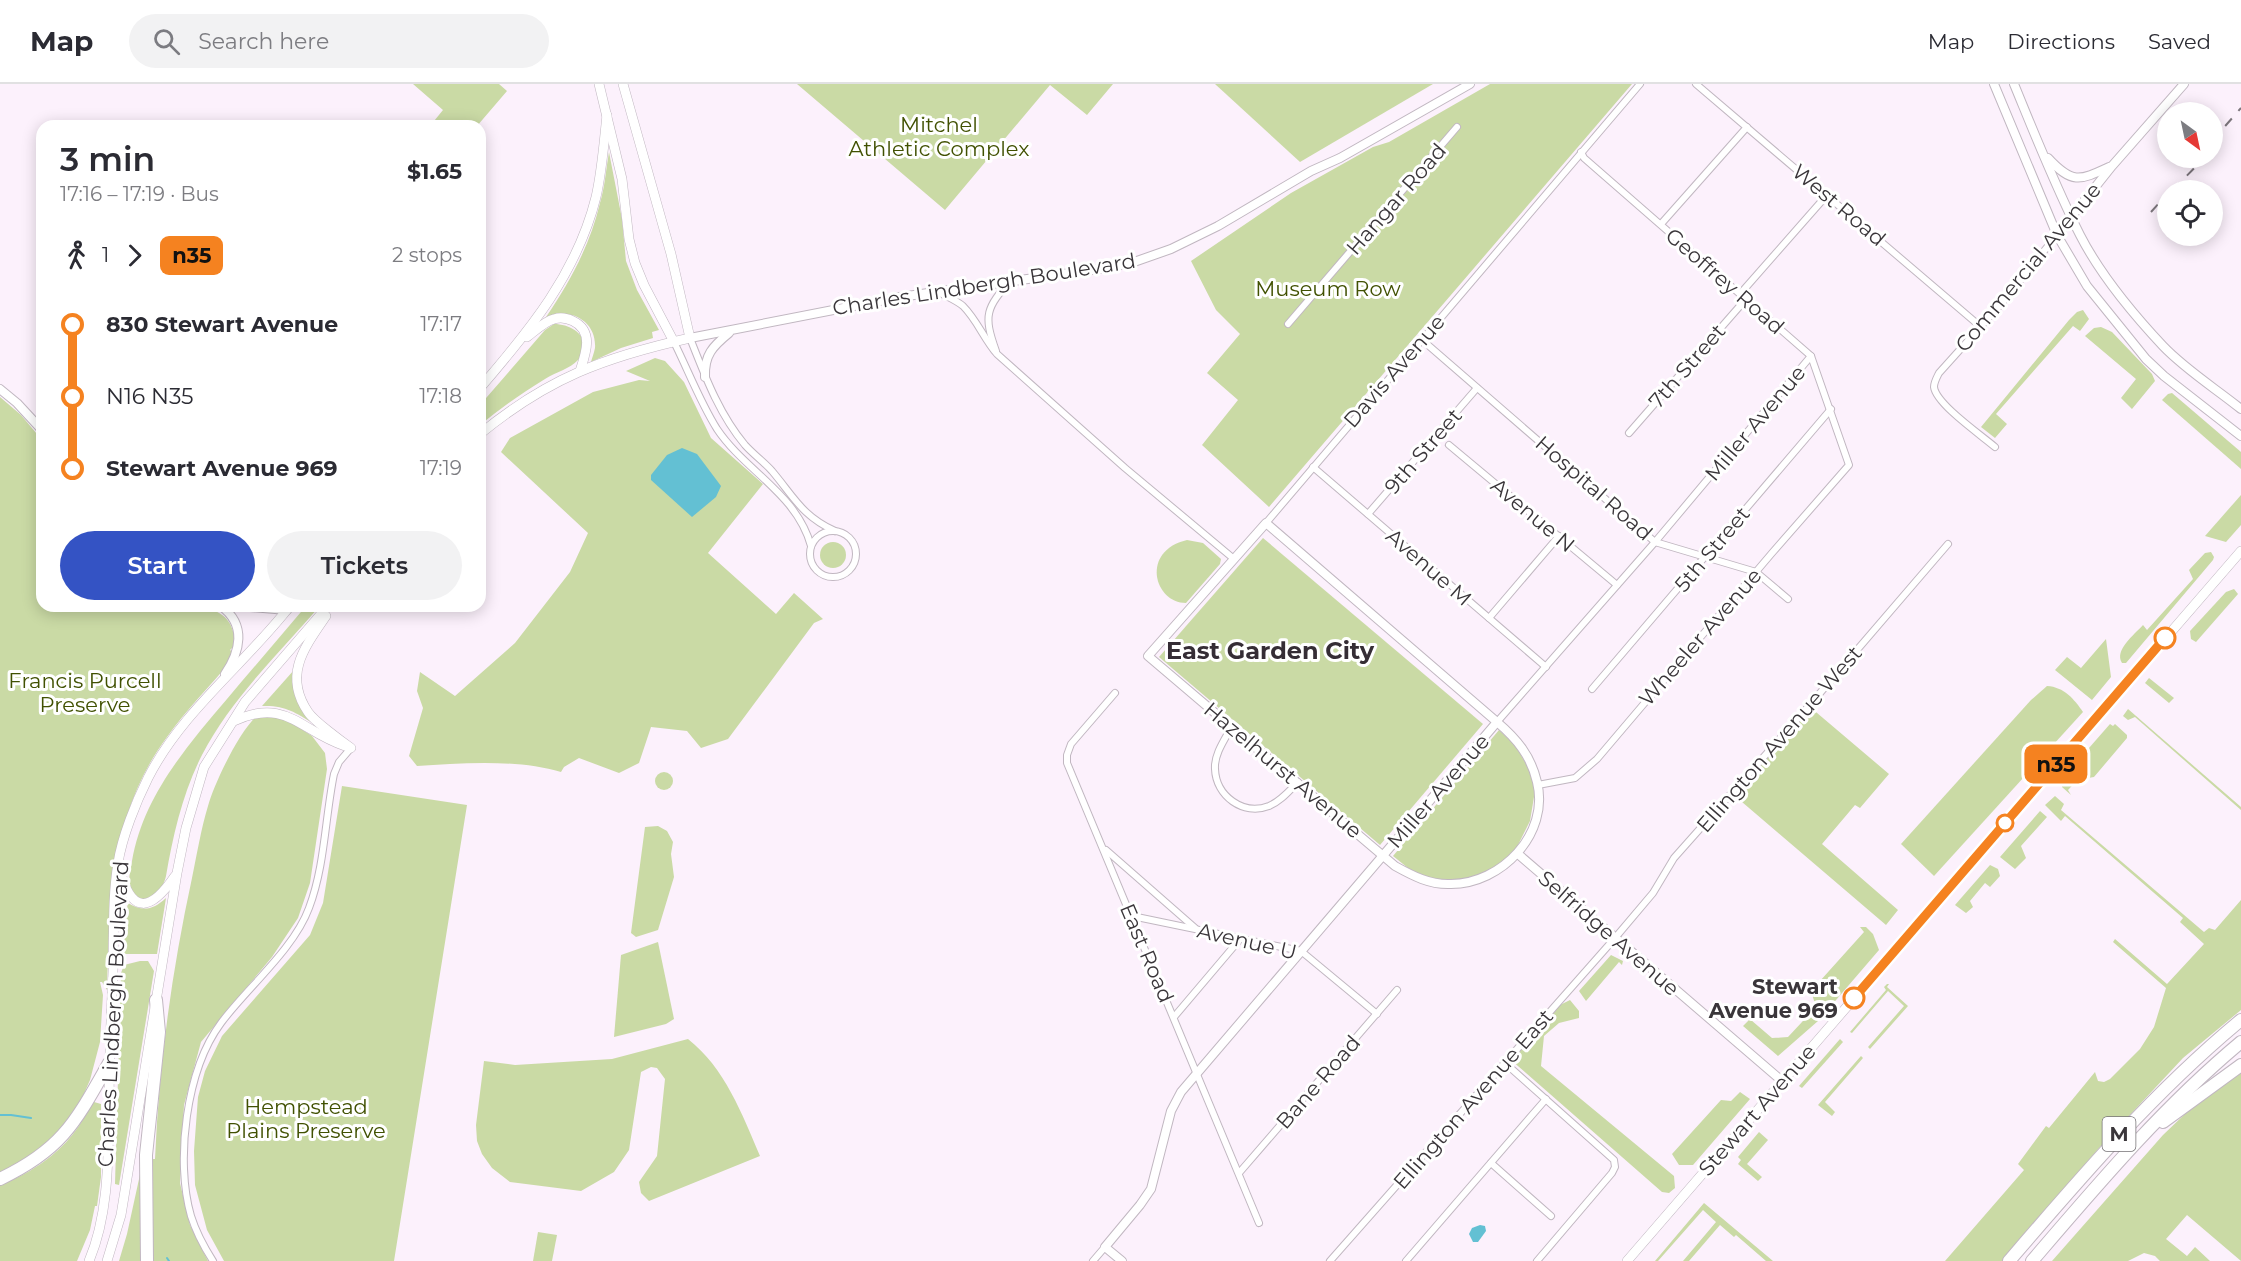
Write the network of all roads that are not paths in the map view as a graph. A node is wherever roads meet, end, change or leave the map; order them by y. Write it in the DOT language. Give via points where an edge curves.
graph roads {
  1 [pos="599,84"];
  2 [pos="623,84"];
  3 [pos="1470,84"];
  4 [pos="1640,84"];
  5 [pos="1696,84"];
  6 [pos="1994,84"];
  7 [pos="2014,84"];
  8 [pos="2184,84"];
  9 [pos="607,115"];
  10 [pos="1747,127"];
  11 [pos="1457,128"];
  12 [pos="1581,152"];
  13 [pos="2043,152"];
  14 [pos="2112,166"];
  15 [pos="1827,195"];
  16 [pos="2072,216"];
  17 [pos="1661,224"];
  18 [pos="2057,236"];
  19 [pos="1011,280"];
  20 [pos="936,291"];
  21 [pos="1743,297"];
  22 [pos="1288,324"];
  23 [pos="1981,327"];
  24 [pos="732,331"];
  25 [pos="690,338"];
  26 [pos="1421,339"];
  27 [pos="522,340"];
  28 [pos="674,342"];
  29 [pos="997,354"];
  30 [pos="1811,356"];
  31 [pos="580,371"];
  32 [pos="705,377"];
  33 [pos="486,381"];
  34 [pos="1477,388"];
  35 [pos="0,389"];
  36 [pos="2241,409"];
  37 [pos="1831,410"];
  38 [pos="36,424"];
  39 [pos="486,429"];
  40 [pos="1629,433"];
  41 [pos="2241,439"];
  42 [pos="1449,445"];
  43 [pos="1995,447"];
  44 [pos="1849,465"];
  45 [pos="1313,467"];
  46 [pos="1368,514"];
  47 [pos="1266,523"];
  48 [pos="835,531"];
  49 [pos="1559,536"];
  50 [pos="1655,542"];
  51 [pos="1948,544"];
  52 [pos="811,546"];
  53 [pos="2241,551"];
  54 [pos="1706,556"];
  55 [pos="1234,559"];
  56 [pos="1756,572"];
  57 [pos="1617,585"];
  58 [pos="1788,599"];
  59 [pos="227,612"];
  60 [pos="284,612"];
  61 [pos="325,612"];
  62 [pos="327,612"];
  63 [pos="1489,618"];
  64 [pos="1148,656"];
  65 [pos="1546,667"];
  66 [pos="1592,689"];
  67 [pos="213,691"];
  68 [pos="1115,693"];
  69 [pos="232,722"];
  70 [pos="1497,722"];
  71 [pos="1232,726"];
  72 [pos="351,748"];
  73 [pos="1298,782"];
  74 [pos="1538,785"];
  75 [pos="1104,849"];
  76 [pos="1518,854"];
  77 [pos="1383,855"];
  78 [pos="118,862"];
  79 [pos="177,873"];
  80 [pos="1132,916"];
  81 [pos="1195,929"];
  82 [pos="1241,938"];
  83 [pos="1615,938"];
  84 [pos="1301,951"];
  85 [pos="1397,990"];
  86 [pos="156,1000"];
  87 [pos="1377,1014"];
  88 [pos="1174,1017"];
  89 [pos="2241,1020"];
  90 [pos="2241,1042"];
  91 [pos="109,1063"];
  92 [pos="1504,1063"];
  93 [pos="2241,1065"];
  94 [pos="1197,1072"];
  95 [pos="1782,1081"];
  96 [pos="1546,1099"];
  97 [pos="2133,1144"];
  98 [pos="1491,1163"];
  99 [pos="1239,1173"];
  100 [pos="0,1179"];
  101 [pos="1551,1216"];
  102 [pos="1259,1223"];
  103 [pos="1104,1247"];
  104 [pos="1411,1254"];
  105 [pos="1418,1260"];
  106 [pos="89,1261"];
  107 [pos="106,1261"];
  108 [pos="147,1261"];
  109 [pos="213,1261"];
  110 [pos="1093,1261"];
  111 [pos="1122,1261"];
  112 [pos="1330,1261"];
  113 [pos="1406,1261"];
  114 [pos="1537,1261"];
  115 [pos="1627,1261"];
  116 [pos="2009,1261"];
  117 [pos="2032,1261"];
  1 -- 9 [label="main road"];
  2 -- 25 [label="main road" via="671,254"];
  3 -- 19 [label="street, Charles Lindbergh Boulevard" via="1171,249 1113,267"];
  4 -- 12 [label="street, Davis Avenue"];
  5 -- 10 [label="street, West Road"];
  6 -- 18 [label="street"];
  7 -- 13 [label="street"];
  8 -- 14 [label="street, Commercial Avenue"];
  9 -- 27 [label="main road" via="599,180 585,232 569,270"];
  9 -- 28 [label="main road" via="635,263"];
  10 -- 15 [label="street, West Road"];
  10 -- 17 [label="street"];
  11 -- 22 [label="street, Hangar Road"];
  12 -- 17 [label="street, Geoffrey Road"];
  12 -- 26 [label="street, Davis Avenue"];
  13 -- 14 [label="street" via="2071,177 2086,178"];
  13 -- 16 [label="street"];
  14 -- 16 [label="street, Commercial Avenue"];
  15 -- 21 [label="street, 7th Street"];
  15 -- 23 [label="street, West Road"];
  16 -- 18 [label="street, Commercial Avenue"];
  16 -- 36 [label="street" via="2108,280 2161,344"];
  17 -- 21 [label="street, Geoffrey Road"];
  18 -- 23 [label="street, Commercial Avenue"];
  18 -- 41 [label="street" via="2091,292 2146,359"];
  19 -- 20 [label="street, Charles Lindbergh Boulevard"];
  19 -- 29 [label="street" via="989,305 986,320"];
  20 -- 24 [label="street, Charles Lindbergh Boulevard"];
  20 -- 29 [label="street" via="964,307"];
  21 -- 30 [label="street, Geoffrey Road"];
  21 -- 40 [label="street, 7th Street"];
  23 -- 43 [label="street, Commercial Avenue" via="1939,373 1934,388 1940,399"];
  24 -- 25 [label="street, Charles Lindbergh Boulevard"];
  24 -- 32 [label="street" via="710,350"];
  25 -- 28 [label="main road, Charles Lindbergh Boulevard"];
  25 -- 32 [label="street"];
  26 -- 34 [label="street, Hospital Road"];
  26 -- 45 [label="street, Davis Avenue"];
  27 -- 31 [label="main road" via="555,318 575,322 588,341"];
  27 -- 33 [label="main road"];
  28 -- 31 [label="main road, Charles Lindbergh Boulevard"];
  28 -- 52 [label="street" via="717,429 802,521"];
  29 -- 55 [label="street"];
  30 -- 37 [label="street, Geoffrey Road"];
  30 -- 50 [label="street, Miller Avenue"];
  31 -- 39 [label="main road, Charles Lindbergh Boulevard" via="554,382"];
  32 -- 48 [label="street" via="720,409 746,445 771,469 804,512"];
  34 -- 46 [label="street, 9th Street"];
  34 -- 50 [label="street, Hospital Road"];
  35 -- 38 [label="street"];
  37 -- 44 [label="street, Geoffrey Road"];
  37 -- 54 [label="street, 5th Street"];
  42 -- 49 [label="street, Avenue N"];
  44 -- 56 [label="street, Wheeler Avenue"];
  45 -- 46 [label="street, Avenue M"];
  45 -- 47 [label="street, Davis Avenue"];
  46 -- 63 [label="street, Avenue M"];
  47 -- 55 [label="street, Davis Avenue"];
  47 -- 70 [label="street"];
  48 -- 52 [label="street" via="821,535"];
  48 -- 52 [label="street" via="849,538 855,549 854,563 845,573 830,577 816,570 810,558"];
  49 -- 57 [label="street, Avenue N"];
  49 -- 63 [label="street"];
  50 -- 54 [label="street, Hospital Road"];
  50 -- 57 [label="street, Miller Avenue"];
  51 -- 83 [label="street, Ellington Avenue West" via="1674,858 1653,893"];
  53 -- 95 [label="main road, Stewart Avenue"];
  54 -- 56 [label="street, Hospital Road"];
  54 -- 66 [label="street, 5th Street"];
  55 -- 64 [label="street, Davis Avenue"];
  56 -- 58 [label="street, Hospital Road"];
  56 -- 74 [label="street, Wheeler Avenue" via="1597,759 1575,778"];
  57 -- 65 [label="street, Miller Avenue"];
  59 -- 67 [label="street" via="240,642 235,660"];
  60 -- 67 [label="main road, Charles Lindbergh Boulevard"];
  61 -- 69 [label="main road, Charles Lindbergh Boulevard"];
  62 -- 72 [label="main road" via="299,660 295,682 309,714"];
  63 -- 65 [label="street, Avenue M"];
  64 -- 71 [label="street, Hazelhurst Avenue"];
  65 -- 70 [label="street, Miller Avenue"];
  67 -- 78 [label="main road, Charles Lindbergh Boulevard" via="175,737 149,777 130,820"];
  68 -- 75 [label="street, East Road" via="1066,755"];
  69 -- 72 [label="main road" via="253,713 272,711 325,740"];
  69 -- 79 [label="main road, Charles Lindbergh Boulevard" via="204,767"];
  70 -- 74 [label="street" via="1522,746"];
  70 -- 77 [label="street, Miller Avenue"];
  71 -- 73 [label="street, Hazelhurst Avenue"];
  71 -- 73 [label="street" via="1217,753 1215,768 1218,785 1229,799 1246,808 1265,807"];
  72 -- 109 [label="street" via="331,785 309,908 281,952 220,1024 206,1046 194,1078 185,1176 192,1216"];
  73 -- 77 [label="street, Hazelhurst Avenue"];
  74 -- 76 [label="street" via="1535,822"];
  75 -- 80 [label="street, East Road"];
  75 -- 81 [label="street"];
  76 -- 77 [label="street, Hazelhurst Avenue" via="1486,877 1450,885 1415,878"];
  76 -- 83 [label="street, Selfridge Avenue"];
  77 -- 84 [label="street, Miller Avenue"];
  78 -- 79 [label="main road" via="129,894 143,904 160,897"];
  78 -- 91 [label="main road, Charles Lindbergh Boulevard"];
  79 -- 86 [label="main road, Charles Lindbergh Boulevard"];
  80 -- 81 [label="street, Avenue U"];
  80 -- 88 [label="street, East Road"];
  81 -- 82 [label="street, Avenue U"];
  82 -- 84 [label="street, Avenue U"];
  82 -- 88 [label="street"];
  83 -- 92 [label="street, Ellington Avenue East"];
  83 -- 95 [label="street, Selfridge Avenue"];
  84 -- 87 [label="street, Avenue U"];
  84 -- 94 [label="street, Miller Avenue"];
  85 -- 87 [label="street, Bane Road"];
  86 -- 107 [label="main road, Charles Lindbergh Boulevard" via="121,1215"];
  86 -- 108 [label="highway" via="159,1032 146,1155"];
  87 -- 99 [label="street, Bane Road"];
  88 -- 94 [label="street, East Road"];
  89 -- 116 [label="highway, M" via="2137,1115"];
  90 -- 97 [label="highway, M"];
  91 -- 100 [label="highway" via="66,1133 43,1155"];
  91 -- 106 [label="main road, Charles Lindbergh Boulevard" via="105,1192"];
  92 -- 96 [label="street"];
  92 -- 112 [label="street, Ellington Avenue East"];
  93 -- 97 [label="highway"];
  94 -- 99 [label="street, East Road"];
  94 -- 103 [label="street, Miller Avenue" via="1180,1092 1171,1111 1150,1189"];
  95 -- 115 [label="main road, Stewart Avenue"];
  96 -- 98 [label="street"];
  96 -- 114 [label="street" via="1614,1160 1615,1167"];
  97 -- 117 [label="highway, M"];
  98 -- 101 [label="street"];
  98 -- 104 [label="street"];
  99 -- 102 [label="street, East Road"];
  103 -- 110 [label="street"];
  103 -- 111 [label="street"];
  104 -- 105 [label="street"];
  104 -- 113 [label="street"];
}
